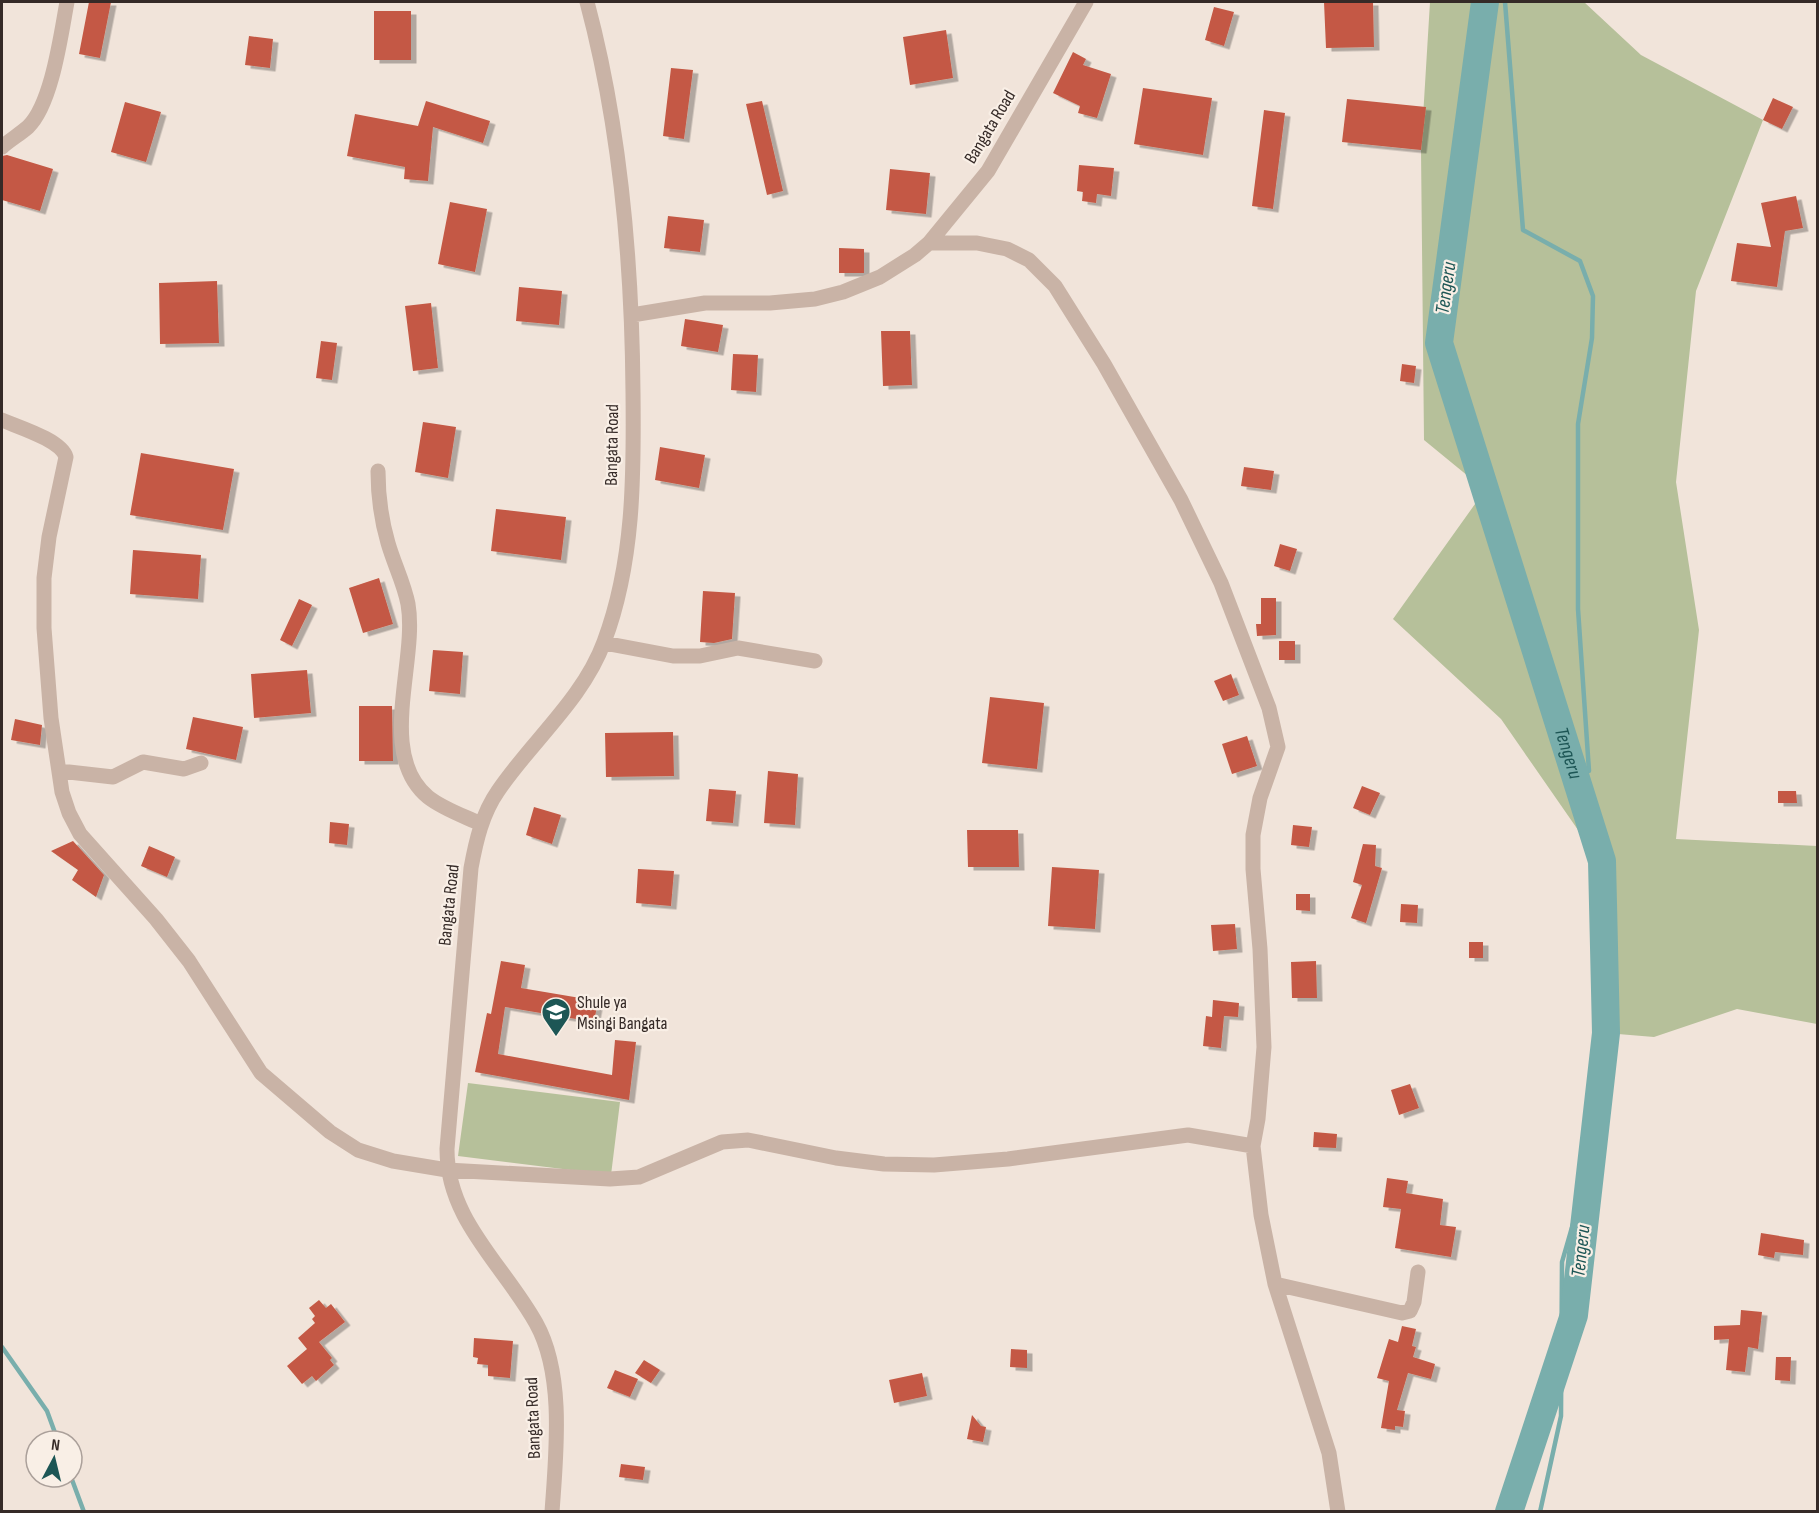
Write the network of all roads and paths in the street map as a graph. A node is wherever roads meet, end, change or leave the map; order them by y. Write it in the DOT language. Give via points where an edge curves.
graph roads {
  1 [pos="67,2"];
  2 [pos="587,2"];
  3 [pos="1083,2"];
  4 [pos="2,147"];
  5 [pos="929,243"];
  6 [pos="632,315"];
  7 [pos="2,420"];
  8 [pos="378,471"];
  9 [pos="604,643"];
  10 [pos="815,661"];
  11 [pos="201,763"];
  12 [pos="60,771"];
  13 [pos="482,824"];
  14 [pos="1253,1146"];
  15 [pos="447,1170"];
  16 [pos="1418,1272"];
  17 [pos="1275,1284"];
  18 [pos="552,1512"];
  19 [pos="1338,1512"];
  1 -- 4 [label="street" via="57,56 41,108 29,126"];
  2 -- 6 [label="street, Bangata Road" via="613,114"];
  3 -- 5 [label="street, Bangata Road" via="988,171"];
  5 -- 6 [label="street, Bangata Road" via="880,277 843,292 770,303 705,303"];
  5 -- 14 [label="street" via="977,243 1007,249 1029,260 1055,286 1181,500 1252,660 1279,740 1260,798 1253,835 1264,1047"];
  6 -- 9 [label="street, Bangata Road" via="633,464 626,554"];
  7 -- 12 [label="street" via="55,444 66,457 44,578 46,675"];
  8 -- 13 [label="street" via="378,499 411,629 401,732 407,764 426,796"];
  9 -- 10 [label="street" via="673,656 700,656 738,648"];
  9 -- 13 [label="street, Bangata Road" via="584,679 498,791"];
  11 -- 12 [label="street" via="184,770 144,762 112,777"];
  12 -- 15 [label="street" via="69,813 80,834 189,961 261,1073 305,1112 358,1150 393,1161"];
  13 -- 15 [label="street, Bangata Road" via="469,886 447,1129"];
  14 -- 15 [label="street" via="1188,1135 1008,1160 884,1164 748,1140 714,1145 639,1177 610,1179"];
  14 -- 17 [label="street"];
  15 -- 18 [label="street, Bangata Road" via="450,1187 465,1219 537,1324 552,1370 556,1412"];
  16 -- 17 [label="street" via="1414,1302 1410,1311 1402,1313"];
  17 -- 19 [label="street" via="1329,1453"];
}
